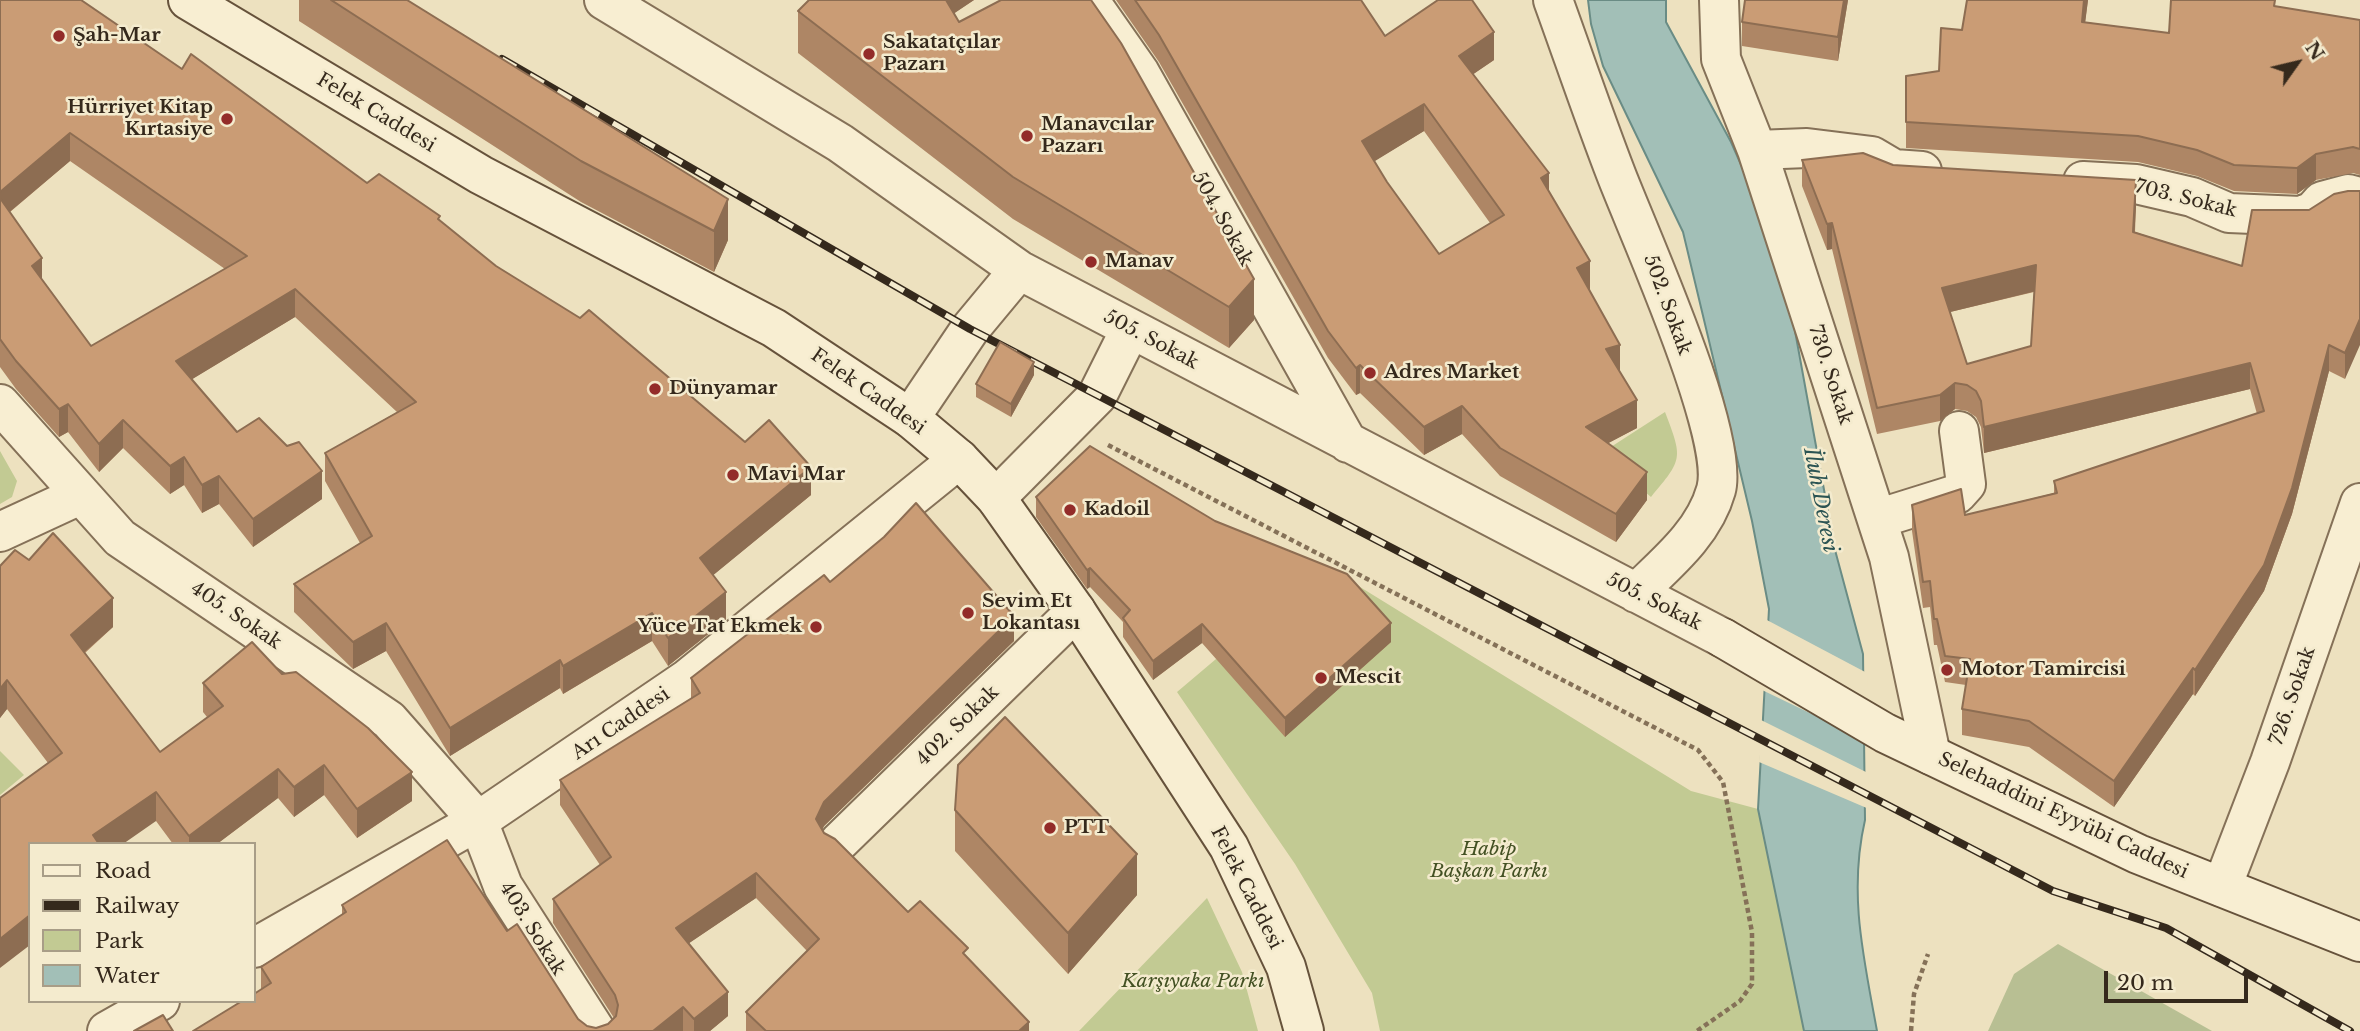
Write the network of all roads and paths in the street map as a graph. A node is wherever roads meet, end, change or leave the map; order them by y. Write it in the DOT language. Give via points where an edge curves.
graph roads {
  1 [pos="188,0"];
  2 [pos="604,0"];
  3 [pos="1089,0"];
  4 [pos="1553,0"];
  5 [pos="1719,0"];
  6 [pos="1757,150"];
  7 [pos="1961,173"];
  8 [pos="2042,178"];
  9 [pos="2360,197"];
  10 [pos="1019,270"];
  11 [pos="1130,330"];
  12 [pos="0,404"];
  13 [pos="910,418"];
  14 [pos="1069,426"];
  15 [pos="1959,431"];
  16 [pos="1348,443"];
  17 [pos="959,459"];
  18 [pos="80,495"];
  19 [pos="996,498"];
  20 [pos="2360,503"];
  21 [pos="1877,519"];
  22 [pos="0,532"];
  23 [pos="1636,593"];
  24 [pos="1076,611"];
  25 [pos="1885,733"];
  26 [pos="1931,755"];
  27 [pos="478,821"];
  28 [pos="839,842"];
  29 [pos="2222,887"];
  30 [pos="2360,942"];
  31 [pos="256,947"];
  32 [pos="1928,954"];
  33 [pos="156,1003"];
  34 [pos="107,1031"];
  35 [pos="596,1031"];
  36 [pos="1304,1031"];
  37 [pos="1697,1031"];
  38 [pos="1912,1031"];
  1 -- 13 [label="street, Felek Caddesi" via="481,175 774,328"];
  2 -- 10 [label="street, 505. Sokak" via="840,143"];
  3 -- 16 [label="street, 504. Sokak" via="1140,73"];
  4 -- 23 [label="street, 502. Sokak" via="1679,336 1718,459 1716,489 1699,525 1684,547"];
  5 -- 6 [label="street, 730. Sokak" via="1721,60"];
  6 -- 7 [label="street" via="1807,148 1872,156 1894,169"];
  6 -- 21 [label="street, 730. Sokak"];
  8 -- 9 [label="street, 703. Sokak" via="2136,184 2192,197 2229,213 2301,216 2322,201 2348,194"];
  10 -- 11 [label="street, 505. Sokak"];
  10 -- 13 [label="street" via="970,329"];
  11 -- 14 [label="street" via="1097,396"];
  11 -- 16 [label="street, 505. Sokak"];
  12 -- 18 [label="street, 405. Sokak"];
  13 -- 17 [label="street, Felek Caddesi"];
  14 -- 19 [label="street"];
  14 -- 37 [label="path" via="1698,750 1723,782 1752,932 1752,984 1740,1001"];
  15 -- 21 [label="street" via="1966,484 1956,494"];
  16 -- 23 [label="street, 505. Sokak"];
  17 -- 19 [label="street, Felek Caddesi"];
  17 -- 27 [label="street, Arı Caddesi" via="687,679"];
  18 -- 22 [label="street"];
  18 -- 27 [label="street, 405. Sokak" via="120,538 389,720"];
  19 -- 24 [label="street, Felek Caddesi"];
  20 -- 29 [label="street, 726. Sokak"];
  21 -- 26 [label="street, 730. Sokak"];
  23 -- 25 [label="street, 505. Sokak"];
  24 -- 28 [label="street, 402. Sokak"];
  24 -- 36 [label="street, Felek Caddesi" via="1228,847 1286,967"];
  25 -- 26 [label="street, Selehaddini Eyyübi Caddesi"];
  26 -- 29 [label="street, Selehaddini Eyyübi Caddesi" via="2138,854"];
  27 -- 31 [label="street, Arı Caddesi"];
  27 -- 35 [label="street, 403. Sokak" via="503,886"];
  29 -- 30 [label="street, Selehaddini Eyyübi Caddesi"];
  32 -- 38 [label="path" via="1914,994"];
  33 -- 34 [label="street"];
}
